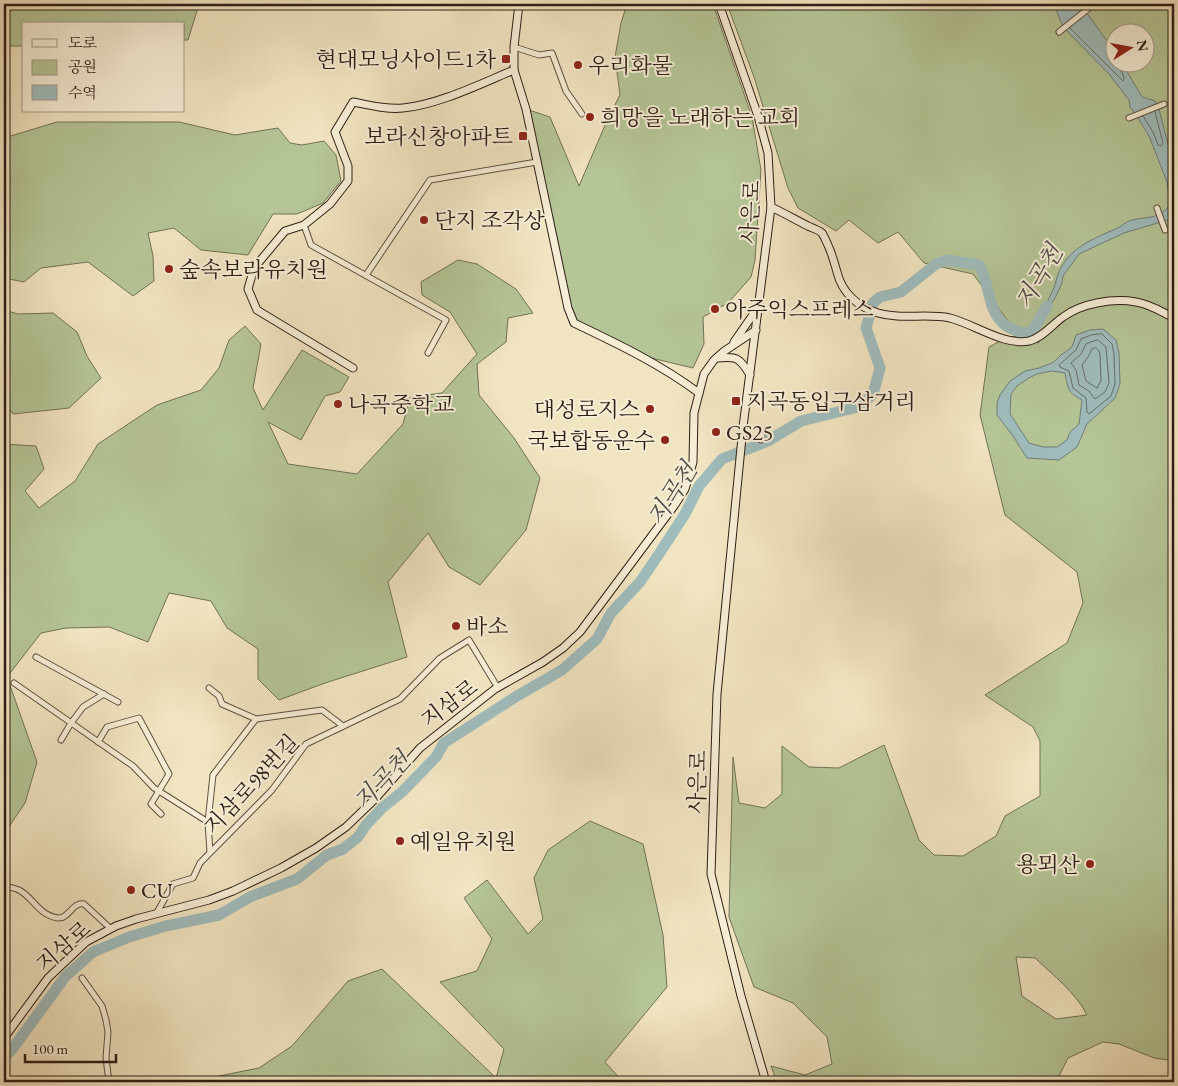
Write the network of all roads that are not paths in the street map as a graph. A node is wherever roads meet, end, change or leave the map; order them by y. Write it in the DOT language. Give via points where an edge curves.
graph roads {
  1 [pos="519,4"];
  2 [pos="719,4"];
  3 [pos="1088,9"];
  4 [pos="1059,32"];
  5 [pos="514,47"];
  6 [pos="514,70"];
  7 [pos="1164,104"];
  8 [pos="582,114"];
  9 [pos="1129,118"];
  10 [pos="537,162"];
  11 [pos="771,207"];
  12 [pos="1157,208"];
  13 [pos="304,225"];
  14 [pos="1165,230"];
  15 [pos="366,275"];
  16 [pos="759,305"];
  17 [pos="1174,318"];
  18 [pos="756,330"];
  19 [pos="733,344"];
  20 [pos="428,353"];
  21 [pos="716,358"];
  22 [pos="353,368"];
  23 [pos="750,375"];
  24 [pos="699,392"];
  25 [pos="36,657"];
  26 [pos="14,683"];
  27 [pos="209,688"];
  28 [pos="498,688"];
  29 [pos="104,694"];
  30 [pos="118,702"];
  31 [pos="256,718"];
  32 [pos="71,723"];
  33 [pos="343,726"];
  34 [pos="60,740"];
  35 [pos="98,742"];
  36 [pos="158,791"];
  37 [pos="161,814"];
  38 [pos="208,822"];
  39 [pos="210,852"];
  40 [pos="4,886"];
  41 [pos="156,914"];
  42 [pos="111,929"];
  43 [pos="82,978"];
  44 [pos="4,1038"];
  45 [pos="109,1082"];
  46 [pos="766,1082"];
  1 -- 5 [label="street"];
  2 -- 11 [label="street, 사은로" via="768,153"];
  3 -- 4 [label="street"];
  5 -- 6 [label="street"];
  5 -- 8 [label="street" via="539,55 552,53 566,91"];
  6 -- 10 [label="street"];
  6 -- 13 [label="street" via="457,94 403,108 353,102 335,132 348,166 348,181 330,204"];
  7 -- 9 [label="street"];
  10 -- 15 [label="street" via="430,180"];
  10 -- 24 [label="street" via="574,323 643,356"];
  11 -- 16 [label="street, 사은로"];
  11 -- 17 [label="street" via="822,233 843,289 866,309 896,316 950,319 1017,341 1038,338 1072,310 1113,301 1136,302"];
  12 -- 14 [label="street"];
  13 -- 15 [label="street" via="311,245"];
  13 -- 22 [label="street" via="285,231 254,268 248,289 258,310"];
  15 -- 20 [label="street" via="446,320"];
  16 -- 18 [label="street, 사은로"];
  16 -- 19 [label="street"];
  18 -- 19 [label="street, 지삼로"];
  18 -- 23 [label="street, 사은로"];
  19 -- 21 [label="street, 지삼로"];
  21 -- 23 [label="street" via="728,356 739,360"];
  21 -- 24 [label="street, 지삼로" via="704,374"];
  23 -- 46 [label="street, 사은로" via="717,694 711,874"];
  24 -- 28 [label="street, 지삼로" via="694,413 693,462 685,488 674,506 580,632 542,662"];
  25 -- 29 [label="street"];
  26 -- 32 [label="street, 지삼로98번길"];
  27 -- 31 [label="street, 지삼로98번길" via="222,704"];
  28 -- 33 [label="street, 지삼로98번길" via="469,640 440,658 400,699"];
  28 -- 41 [label="street, 지삼로" via="420,748 346,827 316,848 233,891"];
  29 -- 30 [label="street"];
  29 -- 32 [label="street" via="83,708"];
  31 -- 33 [label="street, 지삼로98번길" via="322,710"];
  31 -- 38 [label="street, 지삼로98번길" via="213,775"];
  32 -- 34 [label="street"];
  32 -- 35 [label="street, 지삼로98번길"];
  33 -- 39 [label="street, 지삼로98번길" via="306,744 272,790"];
  35 -- 36 [label="street, 지삼로98번길" via="133,766"];
  35 -- 36 [label="street" via="107,727 139,718 169,774"];
  36 -- 37 [label="street" via="151,804"];
  36 -- 38 [label="street, 지삼로98번길"];
  38 -- 39 [label="street, 지삼로98번길"];
  39 -- 41 [label="street, 지삼로98번길" via="193,878 173,884"];
  40 -- 42 [label="street" via="22,891 40,910 59,918 77,904 84,904"];
  41 -- 42 [label="street, 지삼로"];
  42 -- 44 [label="street, 지삼로" via="86,942 48,978"];
  43 -- 45 [label="street" via="102,1006 106,1020"];
}
